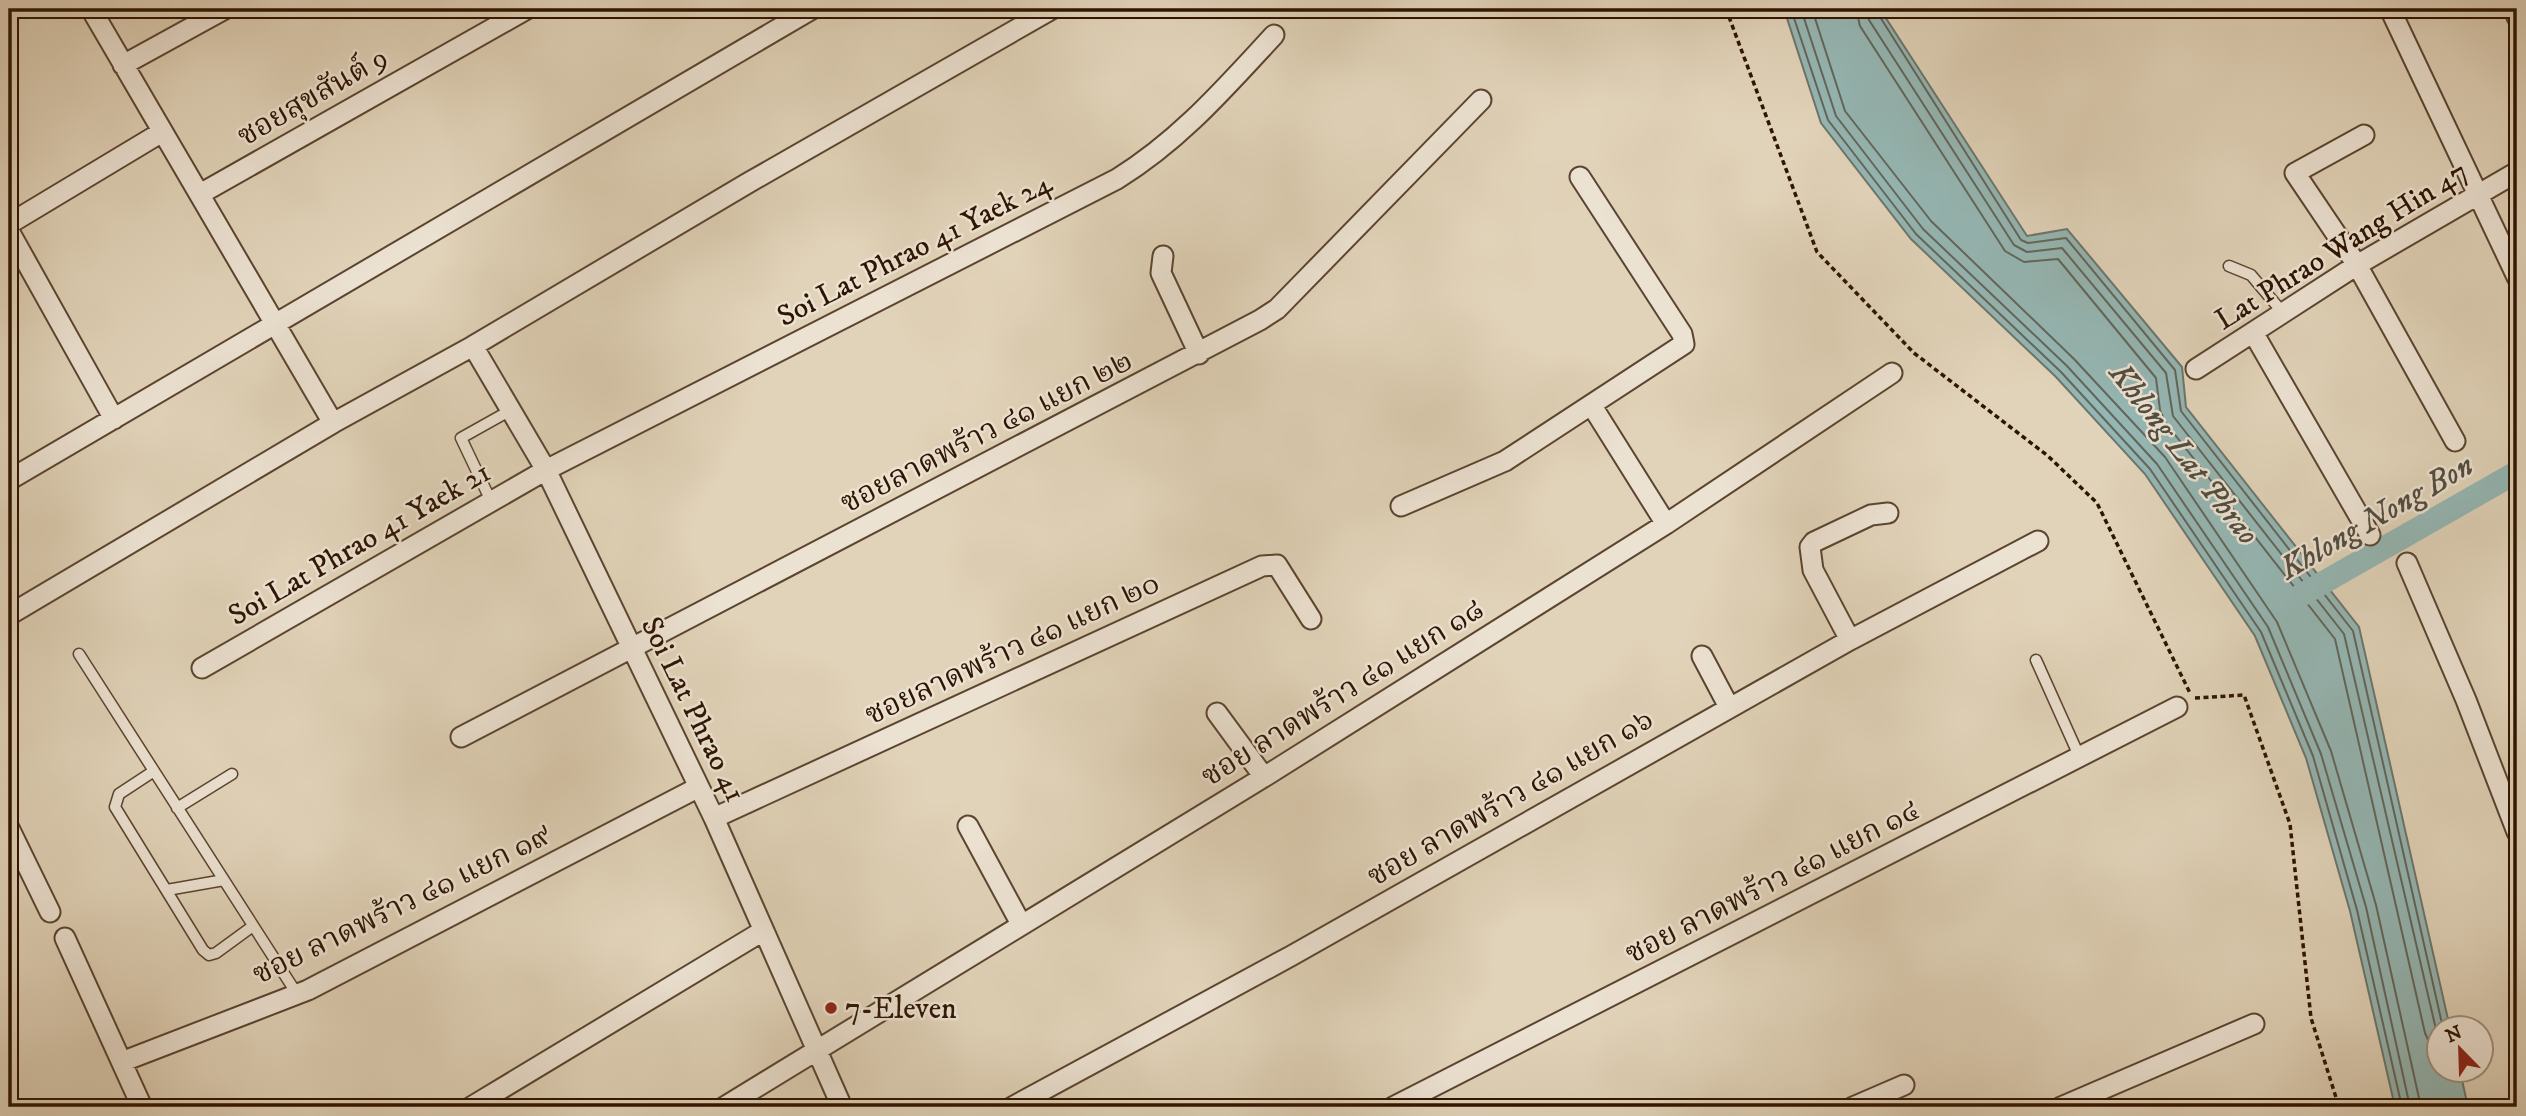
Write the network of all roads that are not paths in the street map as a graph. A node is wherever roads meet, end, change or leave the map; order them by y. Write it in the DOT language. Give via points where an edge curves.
graph roads {
  1 [pos="91,9"];
  2 [pos="225,9"];
  3 [pos="527,9"];
  4 [pos="812,9"];
  5 [pos="1052,9"];
  6 [pos="2390,9"];
  7 [pos="2514,9"];
  8 [pos="2517,17"];
  9 [pos="1274,35"];
  10 [pos="123,65"];
  11 [pos="1481,100"];
  12 [pos="162,132"];
  13 [pos="2364,135"];
  14 [pos="2517,172"];
  15 [pos="1580,177"];
  16 [pos="200,194"];
  17 [pos="2480,194"];
  18 [pos="9,224"];
  19 [pos="9,231"];
  20 [pos="1163,256"];
  21 [pos="2357,265"];
  22 [pos="2229,266"];
  23 [pos="2517,277"];
  24 [pos="2284,314"];
  25 [pos="275,325"];
  26 [pos="2254,334"];
  27 [pos="472,346"];
  28 [pos="1199,354"];
  29 [pos="2196,369"];
  30 [pos="1892,373"];
  31 [pos="1592,405"];
  32 [pos="511,410"];
  33 [pos="114,419"];
  34 [pos="333,424"];
  35 [pos="2455,442"];
  36 [pos="547,470"];
  37 [pos="9,480"];
  38 [pos="491,501"];
  39 [pos="1401,506"];
  40 [pos="1888,513"];
  41 [pos="1666,524"];
  42 [pos="2370,535"];
  43 [pos="2038,541"];
  44 [pos="2407,563"];
  45 [pos="9,615"];
  46 [pos="1311,619"];
  47 [pos="1850,640"];
  48 [pos="631,647"];
  49 [pos="79,654"];
  50 [pos="1702,656"];
  51 [pos="2036,660"];
  52 [pos="202,668"];
  53 [pos="1729,707"];
  54 [pos="2177,707"];
  55 [pos="1217,713"];
  56 [pos="461,737"];
  57 [pos="2080,758"];
  58 [pos="154,771"];
  59 [pos="232,774"];
  60 [pos="1264,778"];
  61 [pos="699,787"];
  62 [pos="177,808"];
  63 [pos="714,818"];
  64 [pos="968,826"];
  65 [pos="9,828"];
  66 [pos="2517,832"];
  67 [pos="224,880"];
  68 [pos="167,890"];
  69 [pos="50,912"];
  70 [pos="1021,924"];
  71 [pos="253,926"];
  72 [pos="762,931"];
  73 [pos="65,938"];
  74 [pos="297,994"];
  75 [pos="2253,1024"];
  76 [pos="816,1051"];
  77 [pos="124,1060"];
  78 [pos="1904,1085"];
  79 [pos="142,1107"];
  80 [pos="471,1107"];
  81 [pos="724,1107"];
  82 [pos="842,1107"];
  83 [pos="1012,1107"];
  84 [pos="1393,1107"];
  85 [pos="1853,1107"];
  86 [pos="2061,1107"];
  1 -- 10 [label="street"];
  2 -- 10 [label="street"];
  3 -- 16 [label="street, ซอยสุขสันต์ 9"];
  4 -- 25 [label="street"];
  5 -- 27 [label="street"];
  6 -- 17 [label="street"];
  7 -- 8 [label="street"];
  9 -- 36 [label="street, Soi Lat Phrao 41 Yaek 24" via="1192,122 1154,156 1116,179"];
  10 -- 12 [label="street"];
  11 -- 28 [label="street, ซอยลาดพร้าว ๔๑ แยก ๒๒" via="1277,309"];
  12 -- 16 [label="street"];
  12 -- 18 [label="street"];
  13 -- 21 [label="street" via="2295,173"];
  14 -- 17 [label="street, Lat Phrao Wang Hin 47"];
  15 -- 31 [label="street" via="1685,341"];
  16 -- 25 [label="street"];
  17 -- 21 [label="street, Lat Phrao Wang Hin 47"];
  17 -- 23 [label="street"];
  19 -- 33 [label="street"];
  20 -- 28 [label="street" via="1161,273"];
  21 -- 24 [label="street, Lat Phrao Wang Hin 47"];
  21 -- 35 [label="street"];
  22 -- 24 [label="lane" via="2251,275"];
  24 -- 26 [label="street, Lat Phrao Wang Hin 47"];
  25 -- 33 [label="street"];
  25 -- 34 [label="street"];
  26 -- 29 [label="street, Lat Phrao Wang Hin 47"];
  26 -- 42 [label="street"];
  27 -- 32 [label="street, Soi Lat Phrao 41"];
  27 -- 34 [label="street"];
  28 -- 48 [label="street, ซอยลาดพร้าว ๔๑ แยก ๒๒"];
  30 -- 41 [label="street, ซอย ลาดพร้าว ๔๑ แยก ๑๘"];
  31 -- 39 [label="street" via="1505,461"];
  31 -- 41 [label="street"];
  32 -- 36 [label="street, Soi Lat Phrao 41"];
  32 -- 38 [label="lane" via="461,438"];
  33 -- 37 [label="street"];
  34 -- 45 [label="street"];
  36 -- 38 [label="street, Soi Lat Phrao 41 Yaek 21"];
  36 -- 48 [label="street, Soi Lat Phrao 41"];
  38 -- 52 [label="street, Soi Lat Phrao 41 Yaek 21"];
  40 -- 47 [label="street" via="1871,516 1814,541 1810,547 1813,570"];
  41 -- 60 [label="street, ซอย ลาดพร้าว ๔๑ แยก ๑๘"];
  43 -- 47 [label="street, ซอย ลาดพร้าว ๔๑ แยก ๑๖"];
  44 -- 66 [label="street"];
  46 -- 63 [label="street, ซอยลาดพร้าว ๔๑ แยก ๒๐" via="1277,565 1262,566"];
  47 -- 53 [label="street, ซอย ลาดพร้าว ๔๑ แยก ๑๖"];
  48 -- 56 [label="street, ซอยลาดพร้าว ๔๑ แยก ๒๒"];
  48 -- 61 [label="street, Soi Lat Phrao 41"];
  49 -- 58 [label="lane"];
  50 -- 53 [label="street"];
  51 -- 57 [label="lane"];
  53 -- 83 [label="street, ซอย ลาดพร้าว ๔๑ แยก ๑๖" via="1291,956"];
  54 -- 57 [label="street, ซอย ลาดพร้าว ๔๑ แยก ๑๔"];
  55 -- 60 [label="street"];
  57 -- 84 [label="street, ซอย ลาดพร้าว ๔๑ แยก ๑๔"];
  58 -- 62 [label="lane"];
  58 -- 68 [label="lane" via="119,794 114,803"];
  59 -- 62 [label="lane"];
  60 -- 70 [label="street, ซอย ลาดพร้าว ๔๑ แยก ๑๘"];
  61 -- 63 [label="street, Soi Lat Phrao 41"];
  61 -- 74 [label="street, ซอย ลาดพร้าว ๔๑ แยก ๑๙"];
  62 -- 67 [label="lane"];
  63 -- 72 [label="street, Soi Lat Phrao 41"];
  64 -- 70 [label="street"];
  65 -- 69 [label="street"];
  67 -- 68 [label="lane"];
  67 -- 71 [label="lane"];
  68 -- 71 [label="lane" via="209,955"];
  70 -- 76 [label="street, ซอย ลาดพร้าว ๔๑ แยก ๑๘"];
  71 -- 74 [label="lane"];
  72 -- 76 [label="street, Soi Lat Phrao 41"];
  72 -- 80 [label="street"];
  73 -- 77 [label="street"];
  74 -- 77 [label="street, ซอย ลาดพร้าว ๔๑ แยก ๑๙"];
  75 -- 86 [label="street"];
  76 -- 81 [label="street, ซอย ลาดพร้าว ๔๑ แยก ๑๘"];
  76 -- 82 [label="street, Soi Lat Phrao 41"];
  77 -- 79 [label="street"];
  78 -- 85 [label="street"];
}
